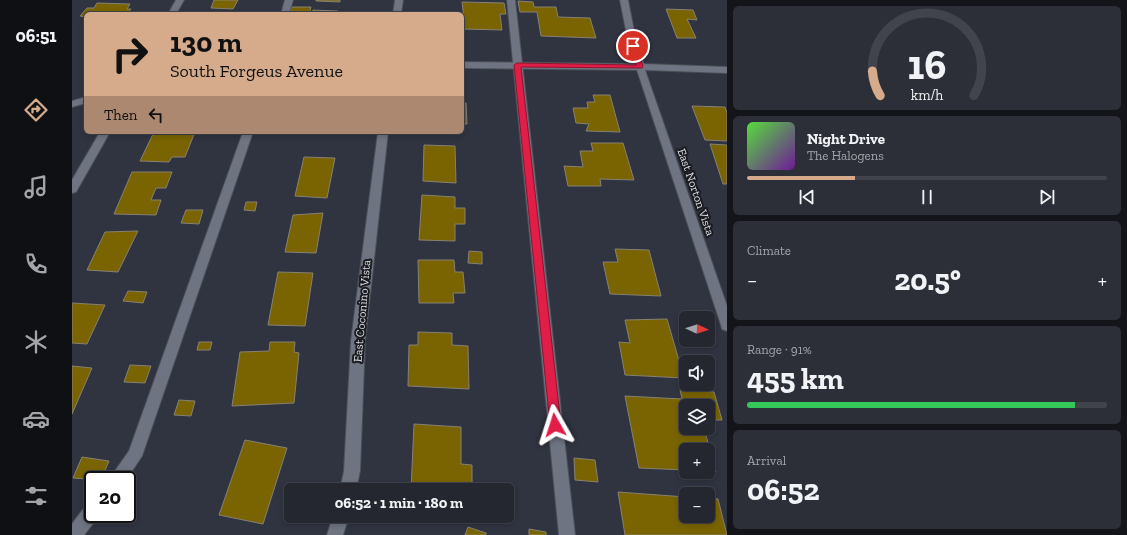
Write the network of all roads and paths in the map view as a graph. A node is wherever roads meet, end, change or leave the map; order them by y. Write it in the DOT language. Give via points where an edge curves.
graph roads {
  1 [pos="180,0"];
  2 [pos="289,0"];
  3 [pos="399,0"];
  4 [pos="511,0"];
  5 [pos="624,0"];
  6 [pos="173,12"];
  7 [pos="286,12"];
  8 [pos="398,12"];
  9 [pos="464,65"];
  10 [pos="517,65"];
  11 [pos="640,67"];
  12 [pos="727,70"];
  13 [pos="84,101"];
  14 [pos="72,104"];
  15 [pos="104,134"];
  16 [pos="247,134"];
  17 [pos="383,134"];
  18 [pos="72,188"];
  19 [pos="727,325"];
  20 [pos="124,471"];
  21 [pos="349,483"];
  22 [pos="84,522"];
  23 [pos="339,523"];
  24 [pos="74,535"];
  25 [pos="335,535"];
  26 [pos="567,535"];
  1 -- 6 [label="street"];
  2 -- 7 [label="street"];
  3 -- 8 [label="street"];
  4 -- 10 [label="street"];
  5 -- 11 [label="street, East Norton Vista"];
  9 -- 10 [label="street"];
  10 -- 11 [label="street"];
  10 -- 26 [label="street"];
  11 -- 12 [label="street"];
  11 -- 19 [label="street, East Norton Vista"];
  13 -- 14 [label="street"];
  15 -- 18 [label="street"];
  16 -- 20 [label="street" via="136,456"];
  17 -- 21 [label="street, East Coconino Vista" via="358,341"];
  22 -- 24 [label="street"];
  23 -- 25 [label="street"];
}
